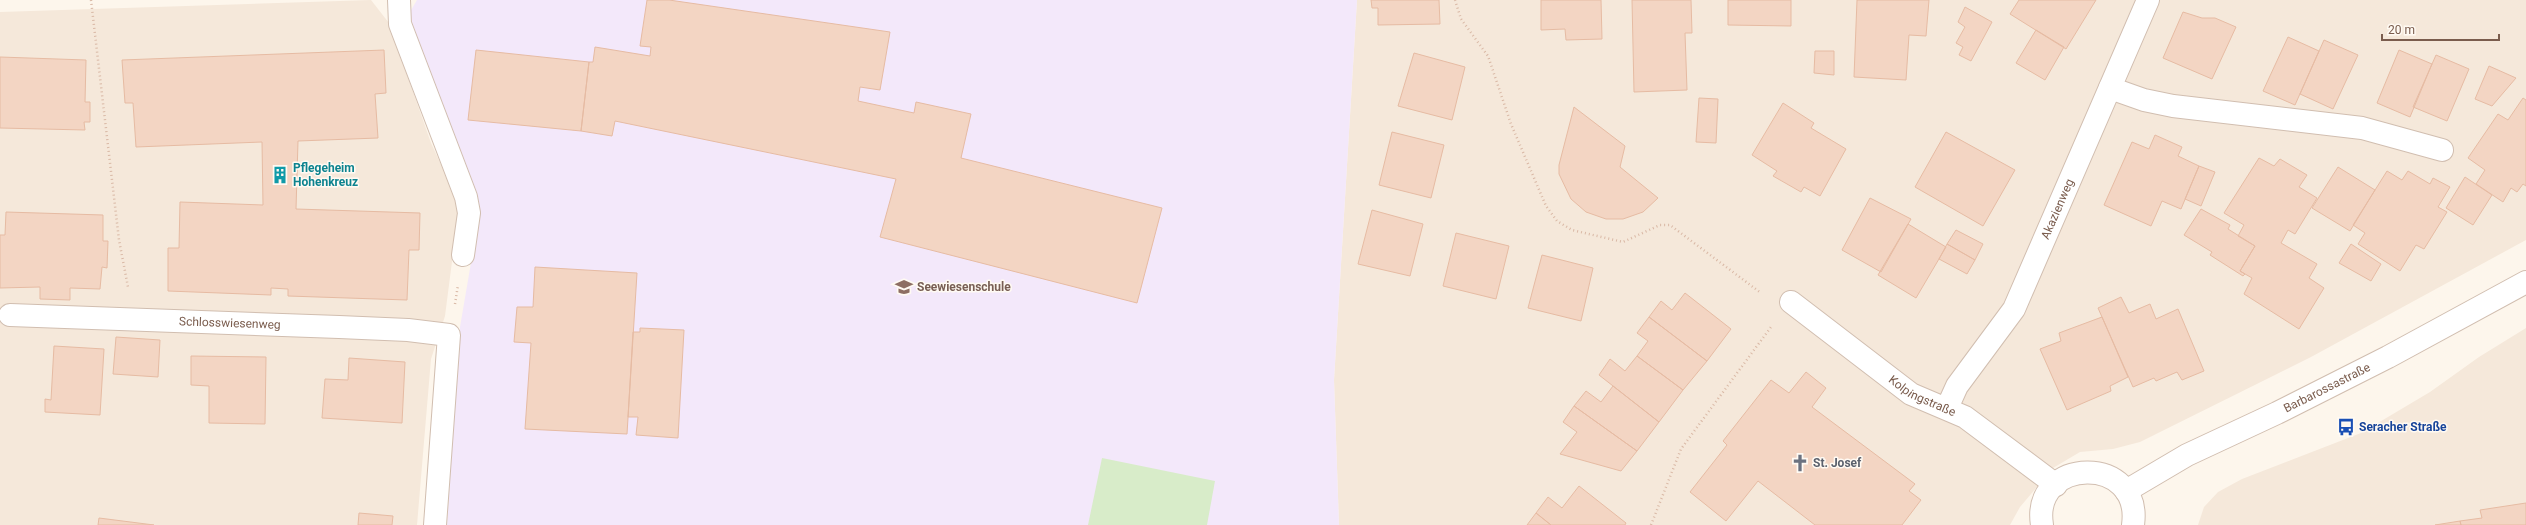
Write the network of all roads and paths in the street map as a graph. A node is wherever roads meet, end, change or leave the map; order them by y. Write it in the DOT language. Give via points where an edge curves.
graph roads {
  1 [pos="91,0"];
  2 [pos="399,0"];
  3 [pos="1455,0"];
  4 [pos="2148,0"];
  5 [pos="2110,88"];
  6 [pos="2442,150"];
  7 [pos="463,255"];
  8 [pos="125,270"];
  9 [pos="2526,282"];
  10 [pos="1791,302"];
  11 [pos="10,315"];
  12 [pos="449,335"];
  13 [pos="1947,408"];
  14 [pos="2056,484"];
  15 [pos="2126,491"];
  16 [pos="435,525"];
  17 [pos="1651,525"];
  18 [pos="2042,525"];
  19 [pos="2134,525"];
  1 -- 8 [label="path" via="119,240"];
  2 -- 7 [label="street" via="400,24 467,201 469,213"];
  3 -- 10 [label="path" via="1461,19 1488,56 1511,124 1546,206 1557,221 1572,230 1623,242 1660,225 1670,225 1757,291"];
  4 -- 5 [label="street, Akazienweg"];
  5 -- 6 [label="street" via="2144,100 2173,106 2375,131"];
  5 -- 13 [label="street, Akazienweg" via="2014,309 1957,386"];
  7 -- 12 [label="path"];
  9 -- 15 [label="street, Barbarossastraße" via="2388,357 2187,455"];
  10 -- 13 [label="street, Kolpingstraße" via="1911,394"];
  10 -- 17 [label="path" via="1690,434 1674,463"];
  11 -- 12 [label="street, Schlosswiesenweg" via="346,327"];
  12 -- 16 [label="street"];
  13 -- 14 [label="street, Kolpingstraße" via="1978,426"];
  14 -- 15 [label="street" via="2073,473 2095,472 2106,475"];
  14 -- 18 [label="street" via="2043,505"];
  15 -- 19 [label="street" via="2134,512"];
}
